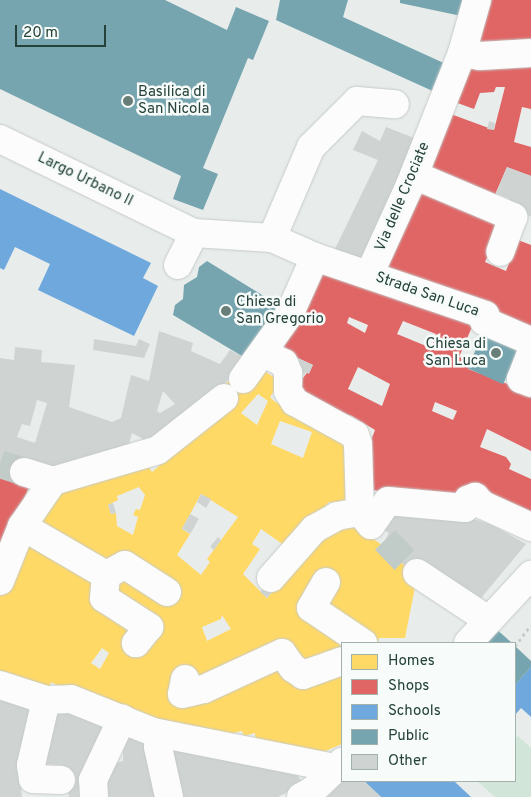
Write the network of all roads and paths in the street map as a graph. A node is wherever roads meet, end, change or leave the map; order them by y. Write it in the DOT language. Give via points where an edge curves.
graph roads {
  1 [pos="478,0"];
  2 [pos="462,53"];
  3 [pos="531,53"];
  4 [pos="395,104"];
  5 [pos="0,139"];
  6 [pos="414,175"];
  7 [pos="194,233"];
  8 [pos="272,238"];
  9 [pos="500,252"];
  10 [pos="315,257"];
  11 [pos="178,265"];
  12 [pos="369,275"];
  13 [pos="531,340"];
  14 [pos="531,352"];
  15 [pos="264,353"];
  16 [pos="242,379"];
  17 [pos="531,383"];
  18 [pos="224,398"];
  19 [pos="24,472"];
  20 [pos="53,480"];
  21 [pos="22,526"];
  22 [pos="372,526"];
  23 [pos="531,527"];
  24 [pos="417,573"];
  25 [pos="531,575"];
  26 [pos="106,576"];
  27 [pos="271,578"];
  28 [pos="0,581"];
  29 [pos="326,582"];
  30 [pos="167,592"];
  31 [pos="488,620"];
  32 [pos="531,625"];
  33 [pos="362,642"];
  34 [pos="469,642"];
  35 [pos="136,643"];
  36 [pos="516,645"];
  37 [pos="341,661"];
  38 [pos="185,679"];
  39 [pos="0,685"];
  40 [pos="46,700"];
  41 [pos="122,719"];
  42 [pos="161,734"];
  43 [pos="338,765"];
  44 [pos="61,780"];
  45 [pos="309,795"];
  46 [pos="94,797"];
  47 [pos="169,797"];
  1 -- 2 [label="street, Via delle Crociate"];
  2 -- 3 [label="street" via="480,56"];
  2 -- 6 [label="street, Via delle Crociate" via="431,118"];
  4 -- 8 [label="street" via="357,101 311,147"];
  5 -- 7 [label="street, Largo Urbano II"];
  6 -- 9 [label="street" via="513,217"];
  6 -- 12 [label="street, Via delle Crociate"];
  7 -- 8 [label="street"];
  7 -- 11 [label="street"];
  8 -- 10 [label="street, Strada San Luca"];
  10 -- 12 [label="street, Strada San Luca"];
  10 -- 15 [label="street" via="290,312"];
  12 -- 13 [label="street, Strada San Luca" via="485,315 484,321"];
  14 -- 17 [label="street" via="521,378"];
  15 -- 16 [label="street"];
  15 -- 22 [label="street" via="284,363 288,373 288,391 295,402 355,435"];
  18 -- 20 [label="street" via="158,450"];
  19 -- 20 [label="street"];
  20 -- 21 [label="street"];
  21 -- 26 [label="street"];
  21 -- 28 [label="street"];
  22 -- 23 [label="street" via="388,501 465,508 468,500 475,497 483,505"];
  22 -- 27 [label="street" via="337,516 314,528"];
  24 -- 31 [label="street"];
  25 -- 31 [label="street"];
  26 -- 30 [label="street" via="125,565"];
  26 -- 35 [label="street" via="104,598 149,627"];
  29 -- 33 [label="street" via="311,608"];
  31 -- 34 [label="street"];
  32 -- 36 [label="path"];
  37 -- 38 [label="street" via="303,675 292,668 282,653 204,689 182,694"];
  39 -- 40 [label="street"];
  40 -- 41 [label="street" via="71,700"];
  40 -- 44 [label="street" via="31,765 33,779"];
  41 -- 42 [label="street"];
  41 -- 46 [label="street" via="93,780"];
  42 -- 43 [label="street"];
  42 -- 47 [label="street" via="158,747"];
  43 -- 45 [label="street"];
}
